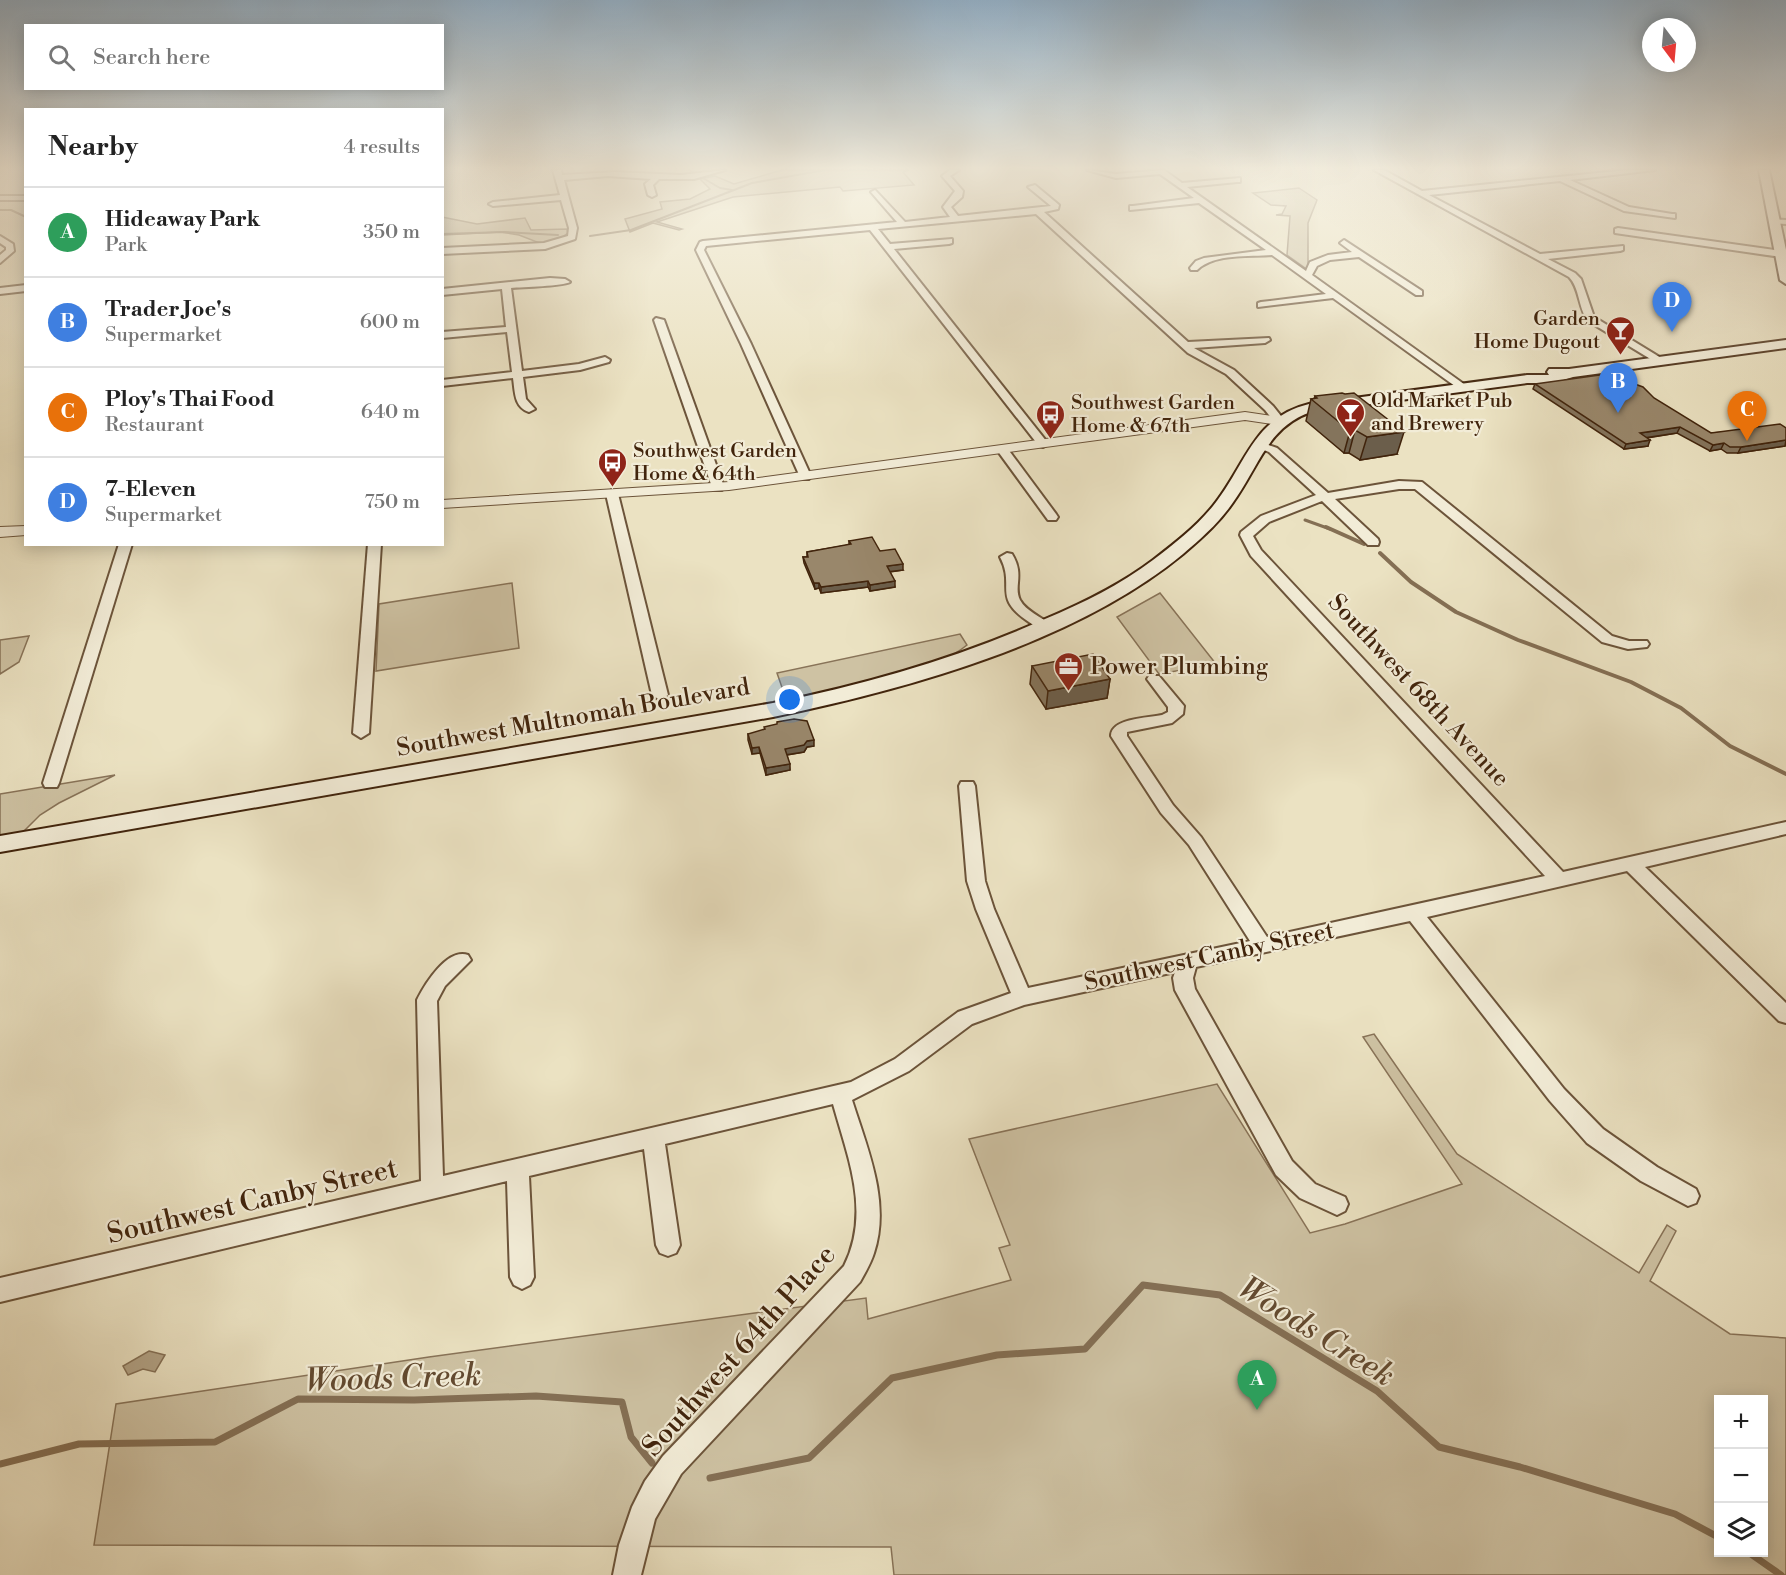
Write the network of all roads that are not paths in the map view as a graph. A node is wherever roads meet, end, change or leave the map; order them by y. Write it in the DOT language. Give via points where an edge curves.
graph roads {
  1 [pos="1344,243"];
  2 [pos="6,244"];
  3 [pos="549,244"];
  4 [pos="699,244"];
  5 [pos="886,244"];
  6 [pos="924,244"];
  7 [pos="1075,244"];
  8 [pos="1262,244"];
  9 [pos="1514,244"];
  10 [pos="1706,244"];
  11 [pos="1778,244"];
  12 [pos="889,247"];
  13 [pos="1620,248"];
  14 [pos="444,251"];
  15 [pos="1274,252"];
  16 [pos="1362,254"];
  17 [pos="1780,254"];
  18 [pos="1539,257"];
  19 [pos="0,260"];
  20 [pos="1194,268"];
  21 [pos="1306,274"];
  22 [pos="1786,280"];
  23 [pos="565,282"];
  24 [pos="506,286"];
  25 [pos="24,288"];
  26 [pos="0,291"];
  27 [pos="444,292"];
  28 [pos="1419,294"];
  29 [pos="1336,295"];
  30 [pos="1261,305"];
  31 [pos="659,320"];
  32 [pos="512,329"];
  33 [pos="444,335"];
  34 [pos="1265,340"];
  35 [pos="1786,344"];
  36 [pos="1186,345"];
  37 [pos="1749,349"];
  38 [pos="1786,356"];
  39 [pos="605,360"];
  40 [pos="1661,361"];
  41 [pos="518,374"];
  42 [pos="444,383"];
  43 [pos="1463,387"];
  44 [pos="529,409"];
  45 [pos="1279,421"];
  46 [pos="1043,444"];
  47 [pos="1260,445"];
  48 [pos="1003,450"];
  49 [pos="805,476"];
  50 [pos="718,487"];
  51 [pos="612,494"];
  52 [pos="1326,497"];
  53 [pos="444,504"];
  54 [pos="1052,517"];
  55 [pos="24,530"];
  56 [pos="0,532"];
  57 [pos="1373,542"];
  58 [pos="125,546"];
  59 [pos="375,546"];
  60 [pos="1007,557"];
  61 [pos="1045,627"];
  62 [pos="1642,644"];
  63 [pos="1154,679"];
  64 [pos="660,695"];
  65 [pos="361,733"];
  66 [pos="51,783"];
  67 [pos="967,786"];
  68 [pos="1786,828"];
  69 [pos="0,844"];
  70 [pos="1630,863"];
  71 [pos="1558,879"];
  72 [pos="1414,913"];
  73 [pos="1262,944"];
  74 [pos="461,960"];
  75 [pos="1188,962"];
  76 [pos="1022,997"];
  77 [pos="1786,1015"];
  78 [pos="840,1093"];
  79 [pos="653,1137"];
  80 [pos="518,1169"];
  81 [pos="432,1189"];
  82 [pos="1688,1196"];
  83 [pos="1338,1204"];
  84 [pos="668,1245"];
  85 [pos="522,1277"];
  86 [pos="0,1290"];
  87 [pos="627,1575"];
  1 -- 16 [label="street"];
  2 -- 19 [label="street" via="10,251"];
  3 -- 14 [label="street"];
  4 -- 49 [label="street"];
  5 -- 12 [label="street"];
  6 -- 12 [label="street"];
  7 -- 36 [label="street"];
  8 -- 15 [label="street"];
  9 -- 18 [label="street"];
  10 -- 17 [label="street"];
  11 -- 17 [label="main road"];
  12 -- 46 [label="street"];
  13 -- 18 [label="street"];
  15 -- 20 [label="street" via="1203,260"];
  15 -- 21 [label="street"];
  16 -- 21 [label="street" via="1322,260"];
  16 -- 28 [label="street"];
  17 -- 22 [label="main road"];
  18 -- 40 [label="street" via="1577,279 1588,315 1594,321"];
  21 -- 29 [label="street"];
  23 -- 24 [label="street"];
  24 -- 27 [label="street"];
  24 -- 32 [label="street"];
  25 -- 26 [label="street"];
  29 -- 30 [label="street"];
  29 -- 43 [label="street"];
  31 -- 50 [label="street"];
  32 -- 33 [label="street"];
  32 -- 41 [label="street"];
  34 -- 36 [label="street"];
  35 -- 37 [label="main road"];
  36 -- 45 [label="street" via="1230,372"];
  37 -- 38 [label="main road"];
  37 -- 40 [label="main road"];
  39 -- 41 [label="street"];
  40 -- 43 [label="main road" via="1569,373 1564,377"];
  41 -- 42 [label="street"];
  41 -- 44 [label="street" via="521,400"];
  43 -- 45 [label="main road" via="1302,409"];
  45 -- 46 [label="street" via="1245,416"];
  45 -- 47 [label="main road, Southwest Multnomah Boulevard"];
  46 -- 48 [label="street"];
  47 -- 52 [label="street" via="1278,454"];
  47 -- 61 [label="main road, Southwest Multnomah Boulevard" via="1220,509 1193,537 1127,585"];
  48 -- 49 [label="street"];
  48 -- 54 [label="street"];
  49 -- 50 [label="street"];
  50 -- 51 [label="street"];
  51 -- 53 [label="street"];
  51 -- 64 [label="street"];
  52 -- 57 [label="street"];
  52 -- 62 [label="street" via="1418,485 1607,639"];
  52 -- 71 [label="street, Southwest 68th Avenue" via="1255,525 1246,534 1248,542"];
  55 -- 56 [label="street"];
  58 -- 66 [label="street"];
  59 -- 65 [label="street"];
  60 -- 61 [label="street" via="1015,573 1011,588 1014,600"];
  61 -- 69 [label="main road, Southwest Multnomah Boulevard" via="920,675 810,703"];
  63 -- 73 [label="street" via="1176,706 1175,714 1122,728 1119,736 1167,809 1195,841"];
  67 -- 76 [label="street" via="976,881"];
  68 -- 70 [label="street, Southwest Canby Street"];
  70 -- 71 [label="street, Southwest Canby Street"];
  70 -- 77 [label="street"];
  71 -- 72 [label="street, Southwest Canby Street"];
  72 -- 73 [label="street, Southwest Canby Street"];
  72 -- 82 [label="street" via="1582,1123 1619,1155"];
  73 -- 75 [label="street, Southwest Canby Street"];
  74 -- 81 [label="street" via="438,981 427,1000"];
  75 -- 76 [label="street, Southwest Canby Street"];
  75 -- 83 [label="street" via="1183,978 1185,990 1284,1168 1305,1191"];
  76 -- 78 [label="street, Southwest Canby Street" via="965,1018 888,1074"];
  78 -- 79 [label="street, Southwest Canby Street"];
  78 -- 87 [label="street, Southwest 64th Place" via="870,1200 870,1227 864,1252 852,1274 657,1484 639,1521"];
  79 -- 80 [label="street, Southwest Canby Street"];
  79 -- 84 [label="street"];
  80 -- 81 [label="street, Southwest Canby Street"];
  80 -- 85 [label="street"];
  81 -- 86 [label="street, Southwest Canby Street"];
}
